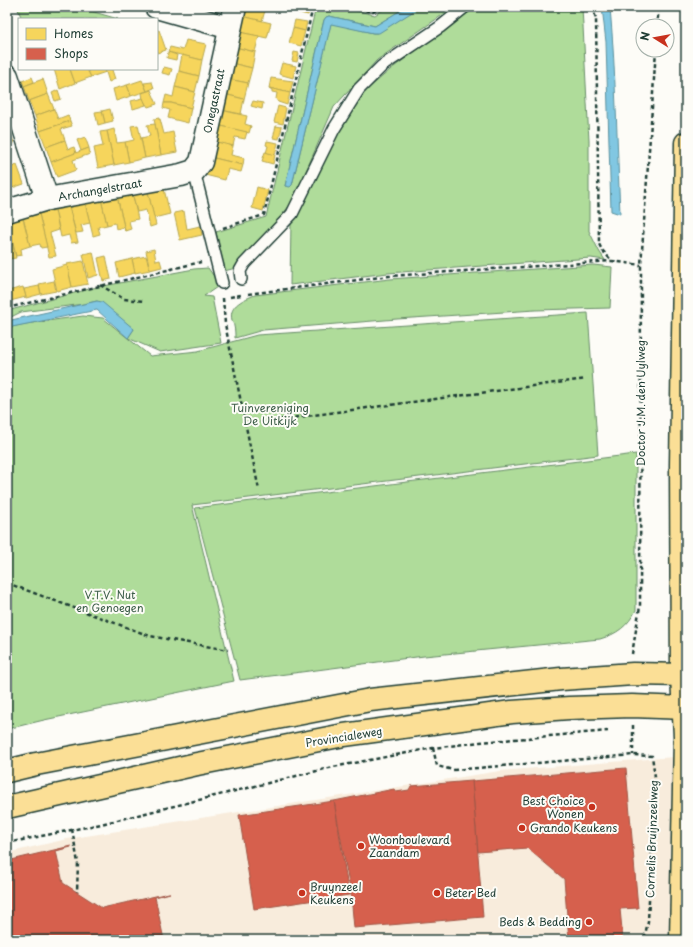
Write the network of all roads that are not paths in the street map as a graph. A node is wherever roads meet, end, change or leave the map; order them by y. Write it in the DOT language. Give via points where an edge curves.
graph roads {
  1 [pos="156,7"];
  2 [pos="235,7"];
  3 [pos="465,7"];
  4 [pos="230,28"];
  5 [pos="7,76"];
  6 [pos="686,143"];
  7 [pos="194,171"];
  8 [pos="47,199"];
  9 [pos="7,211"];
  10 [pos="241,279"];
  11 [pos="222,283"];
  12 [pos="684,675"];
  13 [pos="685,708"];
  14 [pos="7,771"];
  15 [pos="7,807"];
  16 [pos="680,938"];
  1 -- 4 [label="street"];
  2 -- 4 [label="street, Onegastraat"];
  3 -- 10 [label="lane" via="382,66 359,89 334,129 292,214 244,264 240,271"];
  4 -- 7 [label="street, Onegastraat" via="201,162"];
  5 -- 8 [label="street"];
  6 -- 12 [label="main road" via="681,465"];
  7 -- 8 [label="street, Archangelstraat"];
  7 -- 11 [label="lane"];
  8 -- 9 [label="street, Archangelstraat"];
  12 -- 13 [label="main road"];
  12 -- 14 [label="main road" via="633,674 560,679 370,700"];
  13 -- 15 [label="main road, Provincialeweg" via="632,706 512,712 344,735 197,764"];
  13 -- 16 [label="main road"];
}
